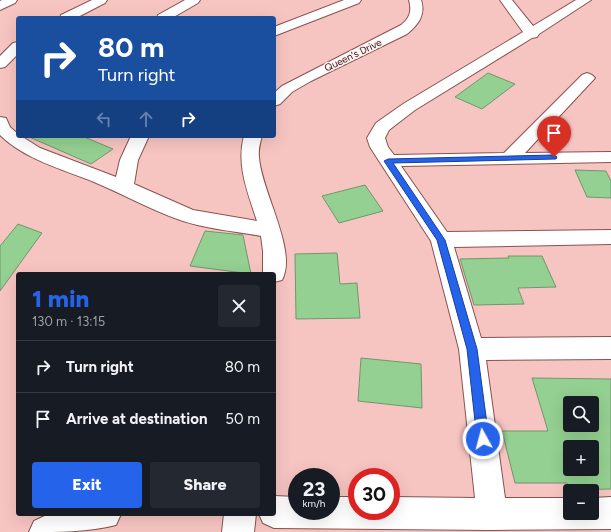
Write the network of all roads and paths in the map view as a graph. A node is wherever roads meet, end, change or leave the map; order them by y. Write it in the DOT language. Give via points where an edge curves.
graph roads {
  1 [pos="11,0"];
  2 [pos="101,0"];
  3 [pos="194,0"];
  4 [pos="355,0"];
  5 [pos="416,0"];
  6 [pos="506,0"];
  7 [pos="581,1"];
  8 [pos="336,2"];
  9 [pos="0,6"];
  10 [pos="70,16"];
  11 [pos="167,16"];
  12 [pos="276,31"];
  13 [pos="532,34"];
  14 [pos="16,48"];
  15 [pos="0,64"];
  16 [pos="587,78"];
  17 [pos="276,99"];
  18 [pos="0,122"];
  19 [pos="139,138"];
  20 [pos="253,138"];
  21 [pos="611,157"];
  22 [pos="511,158"];
  23 [pos="388,161"];
  24 [pos="124,187"];
  25 [pos="270,230"];
  26 [pos="611,237"];
  27 [pos="441,240"];
  28 [pos="274,272"];
  29 [pos="611,348"];
  30 [pos="472,349"];
  31 [pos="276,512"];
  32 [pos="611,513"];
  33 [pos="492,514"];
  34 [pos="93,516"];
  35 [pos="240,516"];
  36 [pos="45,532"];
  37 [pos="238,532"];
  1 -- 9 [label="street"];
  2 -- 10 [label="street"];
  3 -- 11 [label="street"];
  4 -- 8 [label="street"];
  5 -- 17 [label="street, Queen's Drive" via="418,5 411,25 306,78"];
  6 -- 13 [label="street"];
  7 -- 13 [label="street"];
  8 -- 12 [label="street"];
  13 -- 23 [label="street" via="409,107 382,127 376,138"];
  14 -- 15 [label="street"];
  16 -- 22 [label="street"];
  18 -- 24 [label="street" via="15,140 34,152"];
  19 -- 24 [label="street" via="129,160"];
  20 -- 25 [label="street" via="250,160 255,187"];
  21 -- 22 [label="street"];
  22 -- 23 [label="street"];
  23 -- 27 [label="street"];
  24 -- 25 [label="street" via="187,215"];
  25 -- 28 [label="street" via="275,258"];
  26 -- 27 [label="street"];
  27 -- 30 [label="street"];
  29 -- 30 [label="street"];
  30 -- 33 [label="street"];
  31 -- 33 [label="street"];
  32 -- 33 [label="street"];
  34 -- 36 [label="street" via="74,519"];
  35 -- 37 [label="street"];
}
